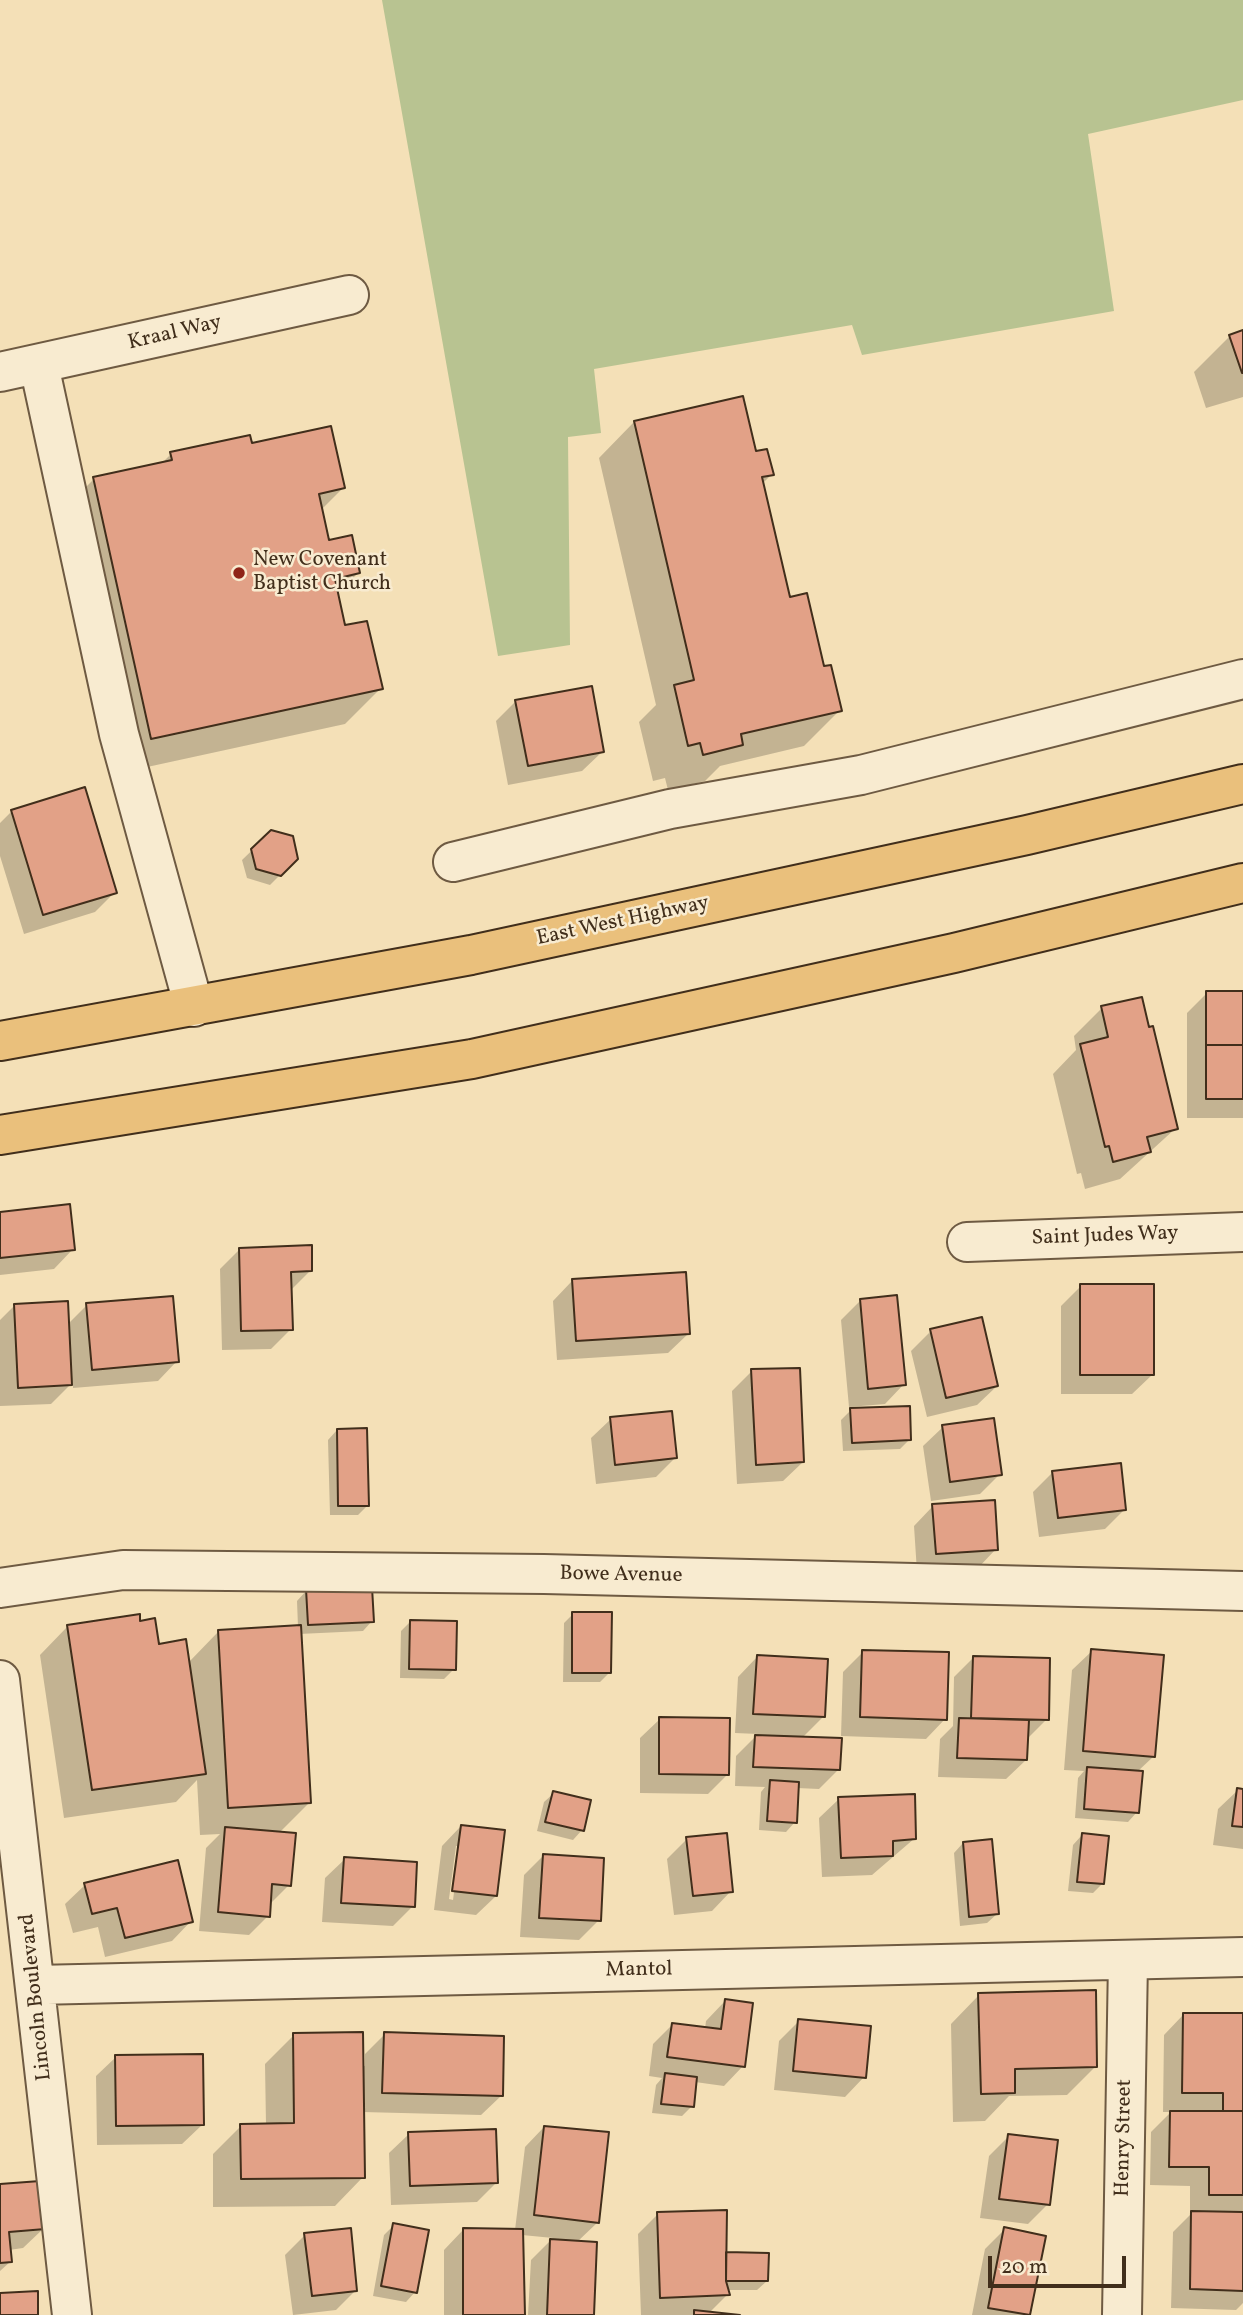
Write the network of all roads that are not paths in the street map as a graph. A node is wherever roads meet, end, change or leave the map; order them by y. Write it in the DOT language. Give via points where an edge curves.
graph roads {
  1 [pos="349,295"];
  2 [pos="38,365"];
  3 [pos="0,372"];
  4 [pos="1243,679"];
  5 [pos="1243,784"];
  6 [pos="453,862"];
  7 [pos="1243,883"];
  8 [pos="194,1007"];
  9 [pos="0,1041"];
  10 [pos="0,1135"];
  11 [pos="1243,1232"];
  12 [pos="967,1242"];
  13 [pos="0,1588"];
  14 [pos="1243,1591"];
  15 [pos="0,1680"];
  16 [pos="1243,1957"];
  17 [pos="1128,1960"];
  18 [pos="36,1985"];
  19 [pos="72,2315"];
  20 [pos="1122,2315"];
  1 -- 2 [label="street, Kraal Way"];
  2 -- 3 [label="street, Kraal Way"];
  2 -- 8 [label="street" via="119,734"];
  4 -- 6 [label="street" via="860,775 670,809"];
  5 -- 8 [label="highway, East West Highway" via="471,955"];
  7 -- 10 [label="highway" via="954,953 472,1059"];
  8 -- 9 [label="highway, East West Highway"];
  11 -- 12 [label="street, Saint Judes Way"];
  13 -- 14 [label="street, Bowe Avenue" via="137,1570 558,1574"];
  15 -- 18 [label="street, Lincoln Boulevard"];
  16 -- 17 [label="street, Mantol"];
  17 -- 18 [label="street, Mantol"];
  17 -- 20 [label="street, Henry Street"];
  18 -- 19 [label="street, Lincoln Boulevard"];
}
